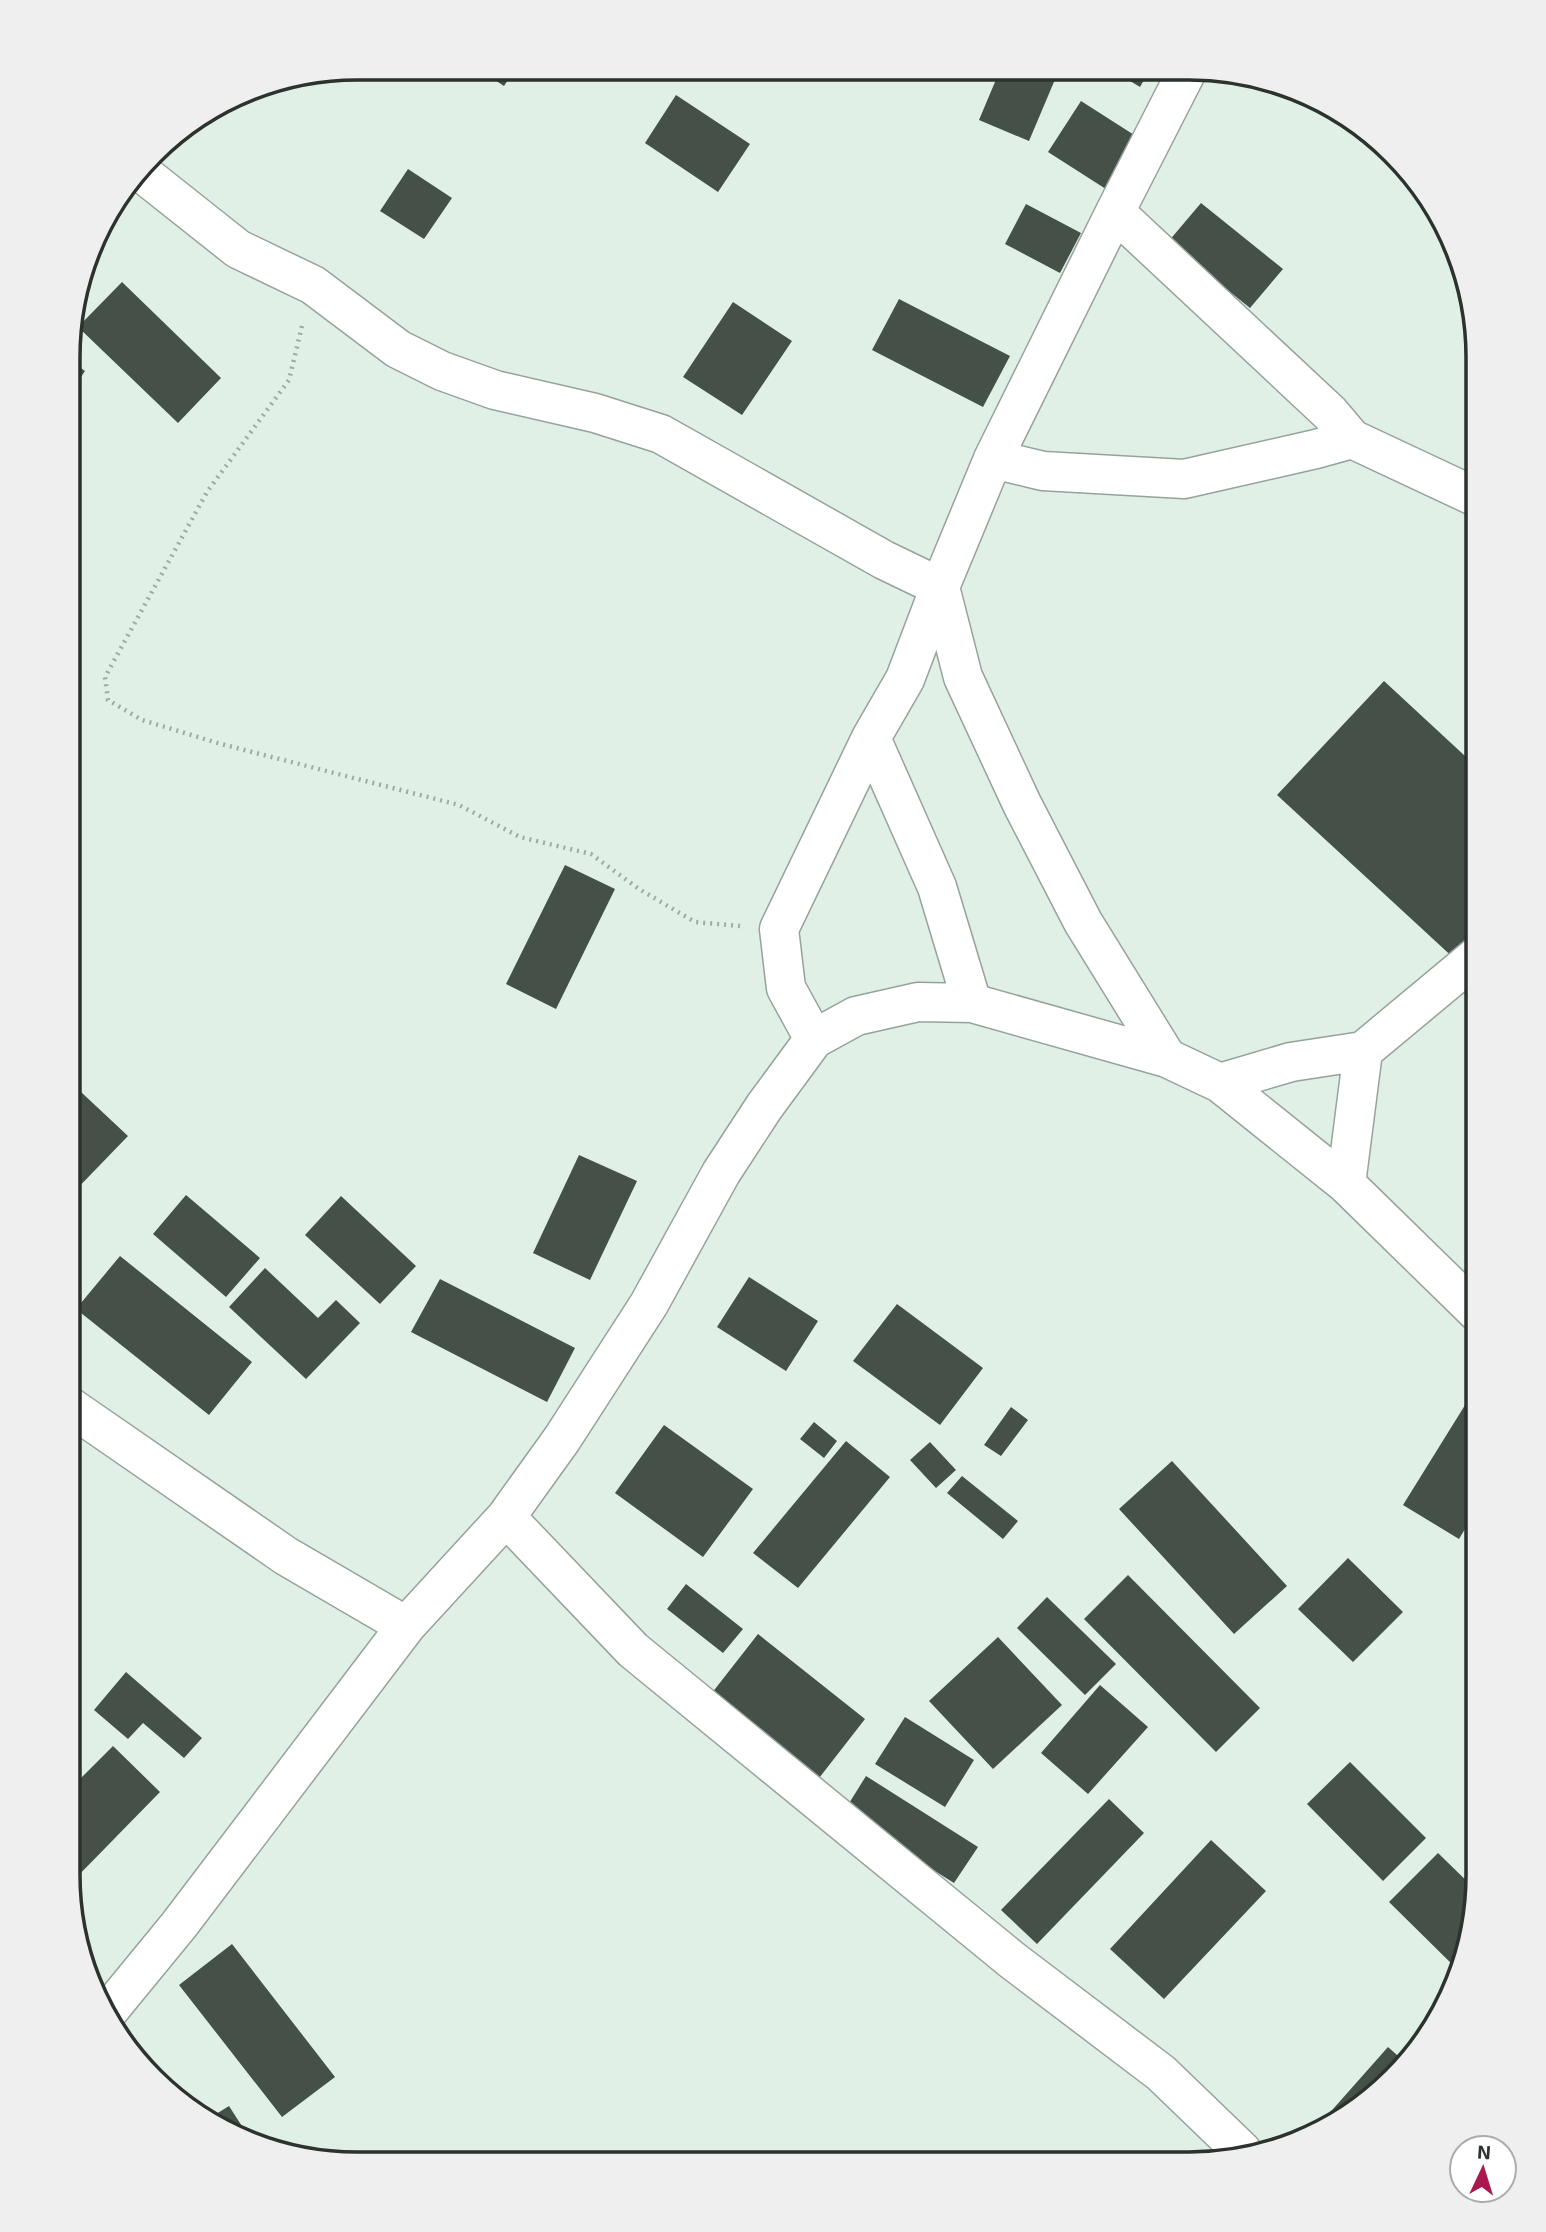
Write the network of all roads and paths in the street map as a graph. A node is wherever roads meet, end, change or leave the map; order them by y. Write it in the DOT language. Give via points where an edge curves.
graph roads {
  1 [pos="1182,80"];
  2 [pos="148,177"];
  3 [pos="1115,212"];
  4 [pos="313,285"];
  5 [pos="1352,439"];
  6 [pos="993,459"];
  7 [pos="1466,492"];
  8 [pos="940,587"];
  9 [pos="871,738"];
  10 [pos="779,929"];
  11 [pos="1466,967"];
  12 [pos="972,1003"];
  13 [pos="814,1039"];
  14 [pos="1363,1051"];
  15 [pos="1167,1058"];
  16 [pos="1220,1083"];
  17 [pos="1346,1184"];
  18 [pos="1466,1301"];
  19 [pos="80,1414"];
  20 [pos="506,1517"];
  21 [pos="406,1626"];
  22 [pos="113,2005"];
  23 [pos="1238,2147"];
  1 -- 3 [label="street"];
  2 -- 4 [label="street" via="238,249"];
  3 -- 5 [label="street" via="1330,413"];
  3 -- 6 [label="street"];
  4 -- 8 [label="street" via="398,349 442,371 495,390 661,434"];
  4 -- 10 [label="path" via="289,380 207,492 105,677 108,700 142,720 458,805 520,838 591,854 695,922"];
  5 -- 6 [label="street" via="1184,479 1043,471"];
  5 -- 7 [label="street"];
  6 -- 8 [label="street"];
  8 -- 9 [label="street" via="905,679"];
  8 -- 15 [label="street" via="963,677 1021,804 1083,922"];
  9 -- 10 [label="street"];
  9 -- 12 [label="street" via="937,887"];
  10 -- 13 [label="street" via="786,988"];
  11 -- 14 [label="street"];
  12 -- 13 [label="street" via="918,1002 856,1016"];
  12 -- 15 [label="street"];
  13 -- 20 [label="street" via="721,1173 649,1304"];
  14 -- 16 [label="street" via="1291,1062"];
  14 -- 17 [label="street"];
  15 -- 16 [label="street"];
  16 -- 17 [label="street"];
  17 -- 18 [label="street"];
  19 -- 21 [label="street" via="286,1556"];
  20 -- 21 [label="street"];
  20 -- 23 [label="street" via="633,1650 1012,1960 1161,2073"];
  21 -- 22 [label="street"];
}
